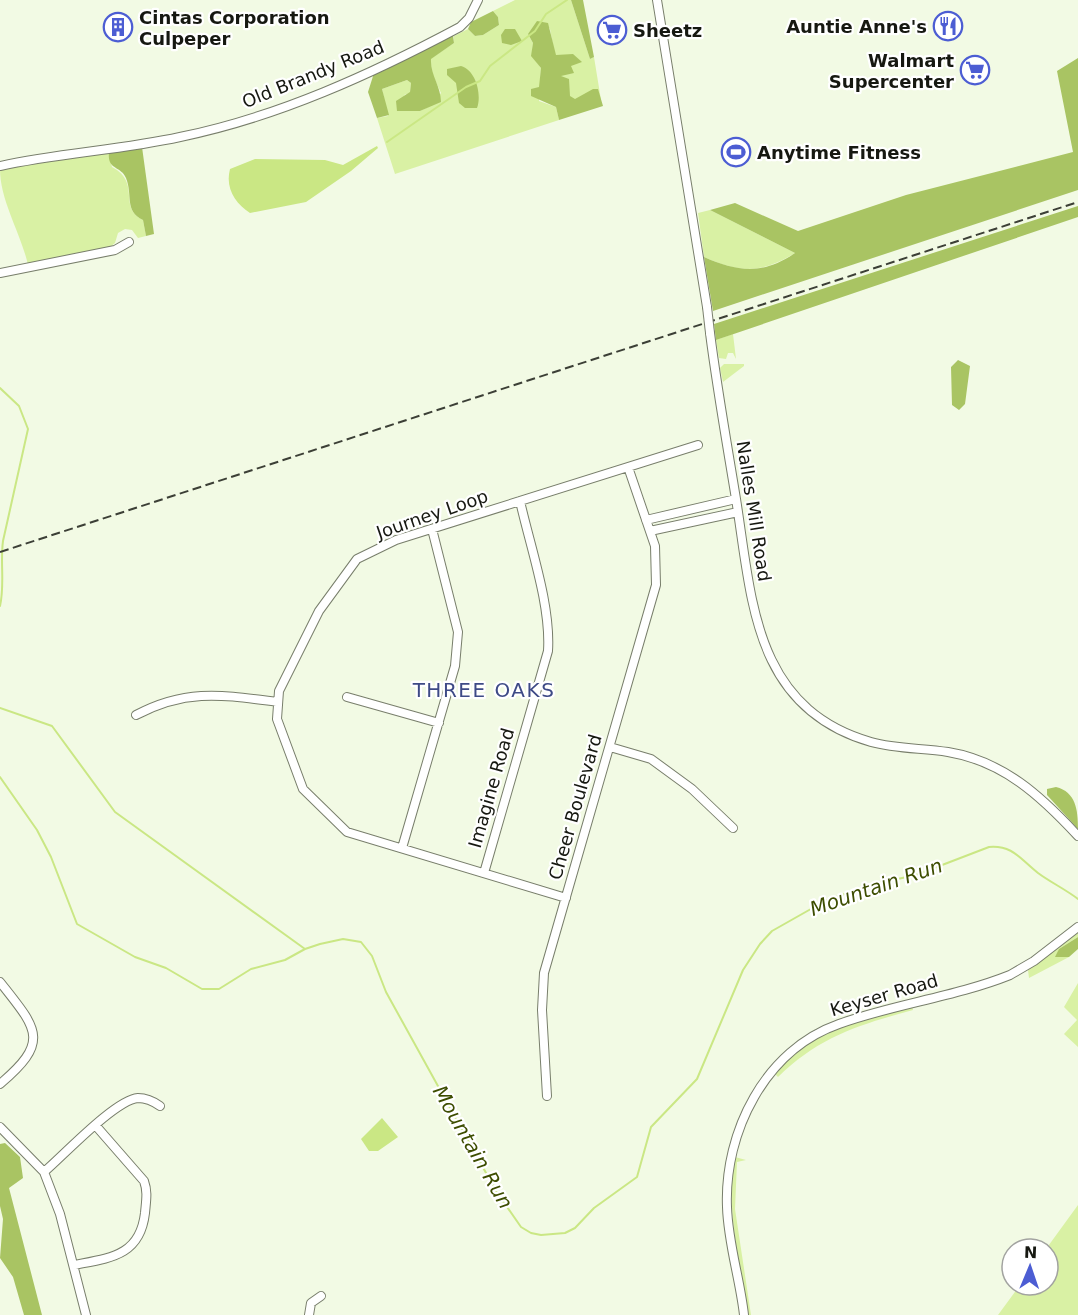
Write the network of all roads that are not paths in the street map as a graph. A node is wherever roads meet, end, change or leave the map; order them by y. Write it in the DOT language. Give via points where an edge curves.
graph roads {
  1 [pos="478,0"];
  2 [pos="657,0"];
  3 [pos="0,166"];
  4 [pos="129,242"];
  5 [pos="0,273"];
  6 [pos="698,445"];
  7 [pos="628,467"];
  8 [pos="736,499"];
  9 [pos="520,501"];
  10 [pos="738,512"];
  11 [pos="646,520"];
  12 [pos="432,529"];
  13 [pos="650,531"];
  14 [pos="347,697"];
  15 [pos="278,702"];
  16 [pos="136,715"];
  17 [pos="439,723"];
  18 [pos="610,747"];
  19 [pos="733,828"];
  20 [pos="1078,836"];
  21 [pos="402,848"];
  22 [pos="484,873"];
  23 [pos="566,898"];
  24 [pos="1078,927"];
  25 [pos="0,982"];
  26 [pos="0,1084"];
  27 [pos="547,1096"];
  28 [pos="159,1106"];
  29 [pos="96,1126"];
  30 [pos="0,1127"];
  31 [pos="44,1172"];
  32 [pos="74,1265"];
  33 [pos="321,1296"];
  34 [pos="86,1315"];
  35 [pos="309,1315"];
  36 [pos="744,1315"];
  1 -- 3 [label="street, Old Brandy Road" via="460,27 269,113 182,137"];
  2 -- 8 [label="street, Nalles Mill Road, bridge"];
  4 -- 5 [label="street" via="115,250"];
  6 -- 7 [label="street, Journey Loop"];
  7 -- 9 [label="street, Journey Loop"];
  7 -- 11 [label="street, Cheer Boulevard"];
  8 -- 10 [label="street, Nalles Mill Road"];
  8 -- 11 [label="street"];
  9 -- 12 [label="street, Journey Loop"];
  9 -- 22 [label="street, Imagine Road" via="541,593 548,651"];
  10 -- 13 [label="street"];
  10 -- 20 [label="street, Nalles Mill Road" via="758,630 778,673 807,707 838,729 870,742 957,754 1001,769 1041,798"];
  11 -- 13 [label="street, Cheer Boulevard"];
  12 -- 15 [label="street, Journey Loop" via="396,540 357,559 319,611 279,690"];
  12 -- 17 [label="street" via="458,632 455,666"];
  13 -- 18 [label="street, Cheer Boulevard" via="656,585"];
  14 -- 17 [label="street"];
  15 -- 16 [label="street" via="196,695 161,702"];
  15 -- 21 [label="street, Journey Loop" via="276,719 303,789 347,832"];
  17 -- 21 [label="street"];
  18 -- 19 [label="street" via="651,759 693,789"];
  18 -- 23 [label="street, Cheer Boulevard"];
  21 -- 22 [label="street, Journey Loop"];
  22 -- 23 [label="street, Journey Loop"];
  23 -- 27 [label="street, Cheer Boulevard" via="544,973"];
  24 -- 36 [label="street, Keyser Road" via="1010,975 837,1024 802,1044 776,1066 742,1120 729,1173 729,1225"];
  25 -- 26 [label="street" via="30,1023 34,1035 30,1056"];
  28 -- 29 [label="street" via="149,1099 128,1100"];
  29 -- 31 [label="street"];
  29 -- 32 [label="street" via="144,1181 144,1227 132,1247"];
  30 -- 31 [label="street"];
  31 -- 32 [label="street"];
  32 -- 34 [label="street"];
  33 -- 35 [label="street" via="311,1303"];
}
